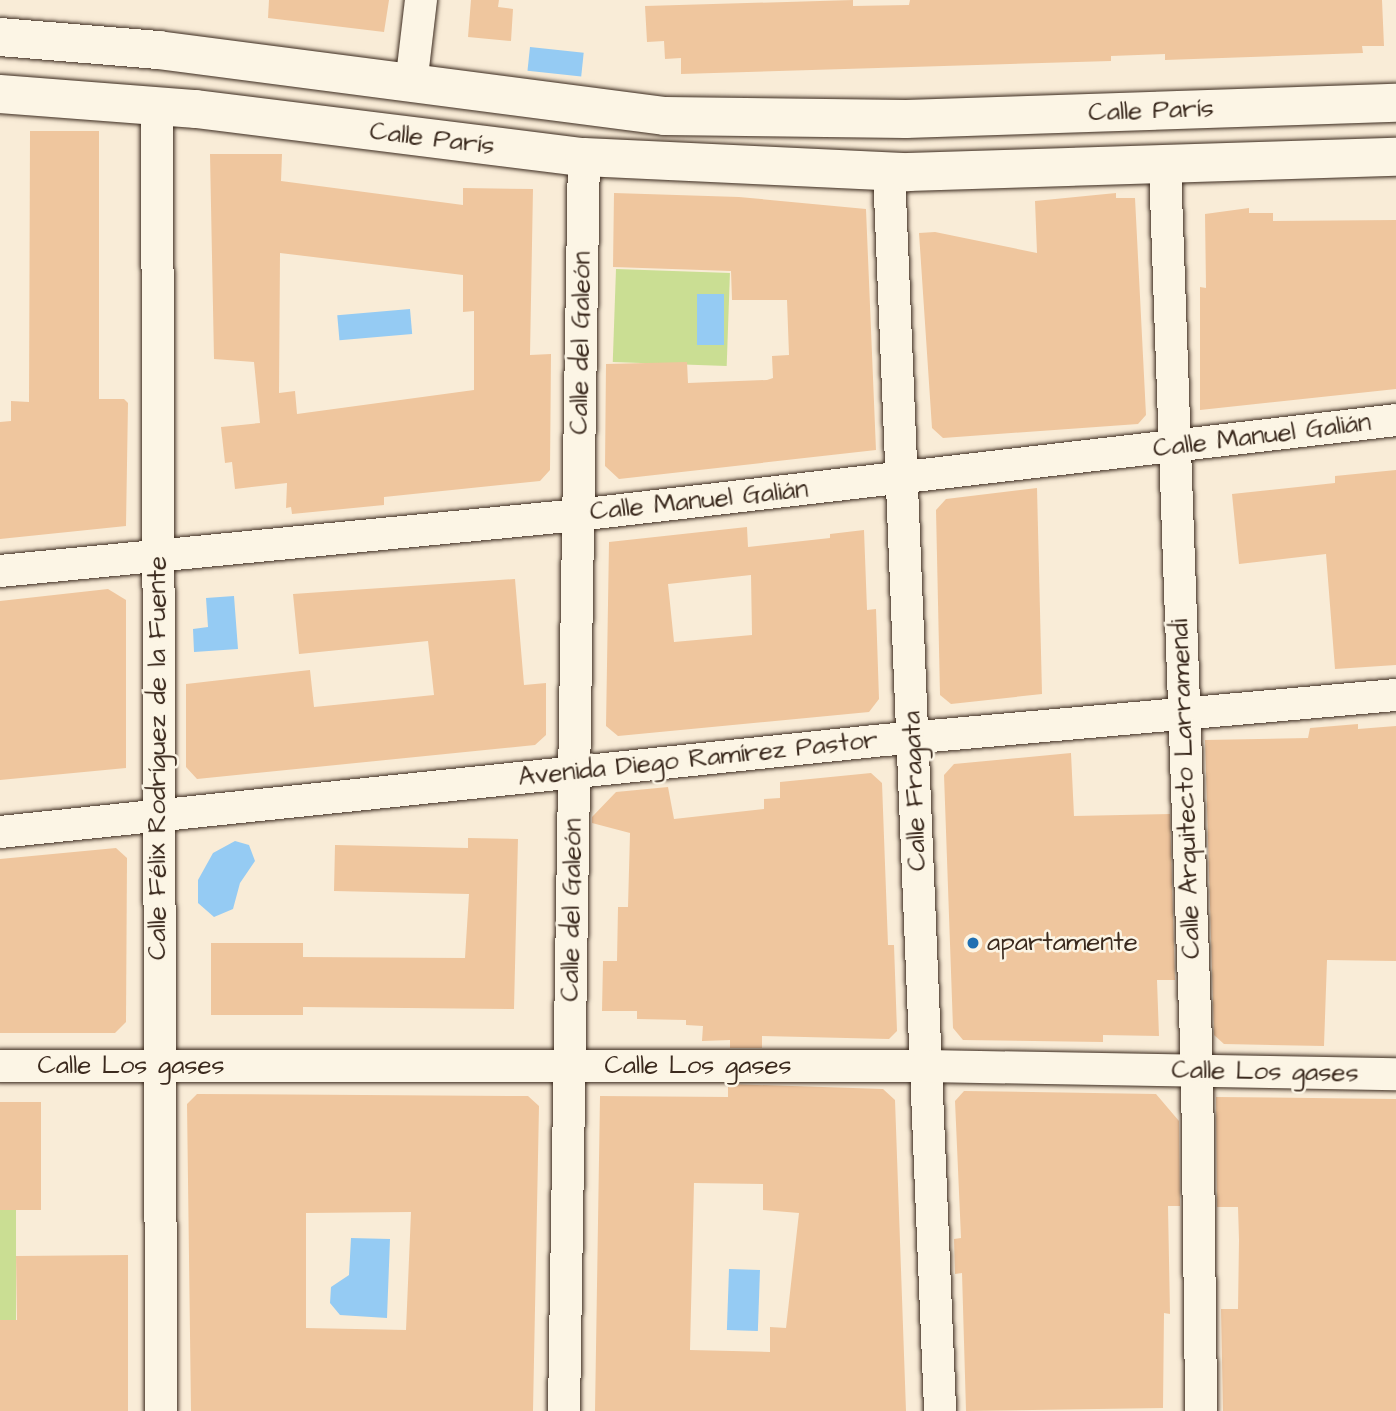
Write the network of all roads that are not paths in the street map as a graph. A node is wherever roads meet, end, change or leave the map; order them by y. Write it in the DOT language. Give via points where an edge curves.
graph roads {
  1 [pos="421,0"];
  2 [pos="0,37"];
  3 [pos="136,48"];
  4 [pos="180,53"];
  5 [pos="411,85"];
  6 [pos="0,94"];
  7 [pos="1396,103"];
  8 [pos="157,106"];
  9 [pos="906,119"];
  10 [pos="863,120"];
  11 [pos="1396,157"];
  12 [pos="584,158"];
  13 [pos="1165,167"];
  14 [pos="887,171"];
  15 [pos="1396,420"];
  16 [pos="1174,446"];
  17 [pos="902,478"];
  18 [pos="578,515"];
  19 [pos="158,556"];
  20 [pos="0,571"];
  21 [pos="1396,695"];
  22 [pos="1182,711"];
  23 [pos="913,738"];
  24 [pos="575,771"];
  25 [pos="159,816"];
  26 [pos="0,832"];
  27 [pos="569,1065"];
  28 [pos="0,1066"];
  29 [pos="160,1066"];
  30 [pos="927,1066"];
  31 [pos="1198,1071"];
  32 [pos="1396,1074"];
  33 [pos="161,1411"];
  34 [pos="564,1411"];
  35 [pos="940,1411"];
  36 [pos="1201,1411"];
  1 -- 5 [label="street"];
  2 -- 3 [label="main road, Calle París"];
  3 -- 4 [label="main road, Calle París"];
  3 -- 8 [label="main road, Calle Félix Rodríguez de la Fuente"];
  4 -- 5 [label="main road, Calle París"];
  4 -- 8 [label="main road, Calle Félix Rodríguez de la Fuente"];
  5 -- 10 [label="main road, Calle París" via="665,116"];
  6 -- 8 [label="main road, Calle París"];
  7 -- 9 [label="main road, Calle París"];
  8 -- 12 [label="main road, Calle París"];
  8 -- 19 [label="street, Calle Félix Rodríguez de la Fuente"];
  9 -- 10 [label="main road, Calle París"];
  9 -- 14 [label="main road"];
  10 -- 14 [label="main road"];
  11 -- 13 [label="main road, Calle París"];
  12 -- 14 [label="main road, Calle París"];
  12 -- 18 [label="street, Calle del Galeón"];
  13 -- 14 [label="main road, Calle París"];
  13 -- 16 [label="street, Calle Arquitecto Larramendi"];
  14 -- 17 [label="street, Calle Fragata"];
  15 -- 16 [label="street, Calle Manuel Galián"];
  16 -- 17 [label="street, Calle Manuel Galián"];
  16 -- 22 [label="street, Calle Arquitecto Larramendi"];
  17 -- 18 [label="street, Calle Manuel Galián"];
  17 -- 23 [label="street, Calle Fragata"];
  18 -- 19 [label="street, Calle Manuel Galián"];
  18 -- 24 [label="street, Calle del Galeón"];
  19 -- 20 [label="street, Calle Manuel Galián"];
  19 -- 25 [label="street, Calle Félix Rodríguez de la Fuente"];
  21 -- 22 [label="street, Avenida Diego Ramírez Pastor"];
  22 -- 23 [label="street, Avenida Diego Ramírez Pastor"];
  22 -- 31 [label="street, Calle Arquitecto Larramendi"];
  23 -- 24 [label="street, Avenida Diego Ramírez Pastor"];
  23 -- 30 [label="street, Calle Fragata"];
  24 -- 25 [label="street, Avenida Diego Ramírez Pastor"];
  24 -- 27 [label="street, Calle del Galeón"];
  25 -- 26 [label="street, Avenida Diego Ramírez Pastor"];
  25 -- 29 [label="street, Calle Félix Rodríguez de la Fuente"];
  27 -- 29 [label="street, Calle Los gases"];
  27 -- 30 [label="street, Calle Los gases"];
  27 -- 34 [label="street, Calle del Galeón"];
  28 -- 29 [label="street, Calle Los gases"];
  29 -- 33 [label="street, Calle Félix Rodríguez de la Fuente"];
  30 -- 31 [label="street, Calle Los gases"];
  30 -- 35 [label="street, Calle Fragata"];
  31 -- 32 [label="street, Calle Los gases"];
  31 -- 36 [label="street, Calle Arquitecto Larramendi"];
}
